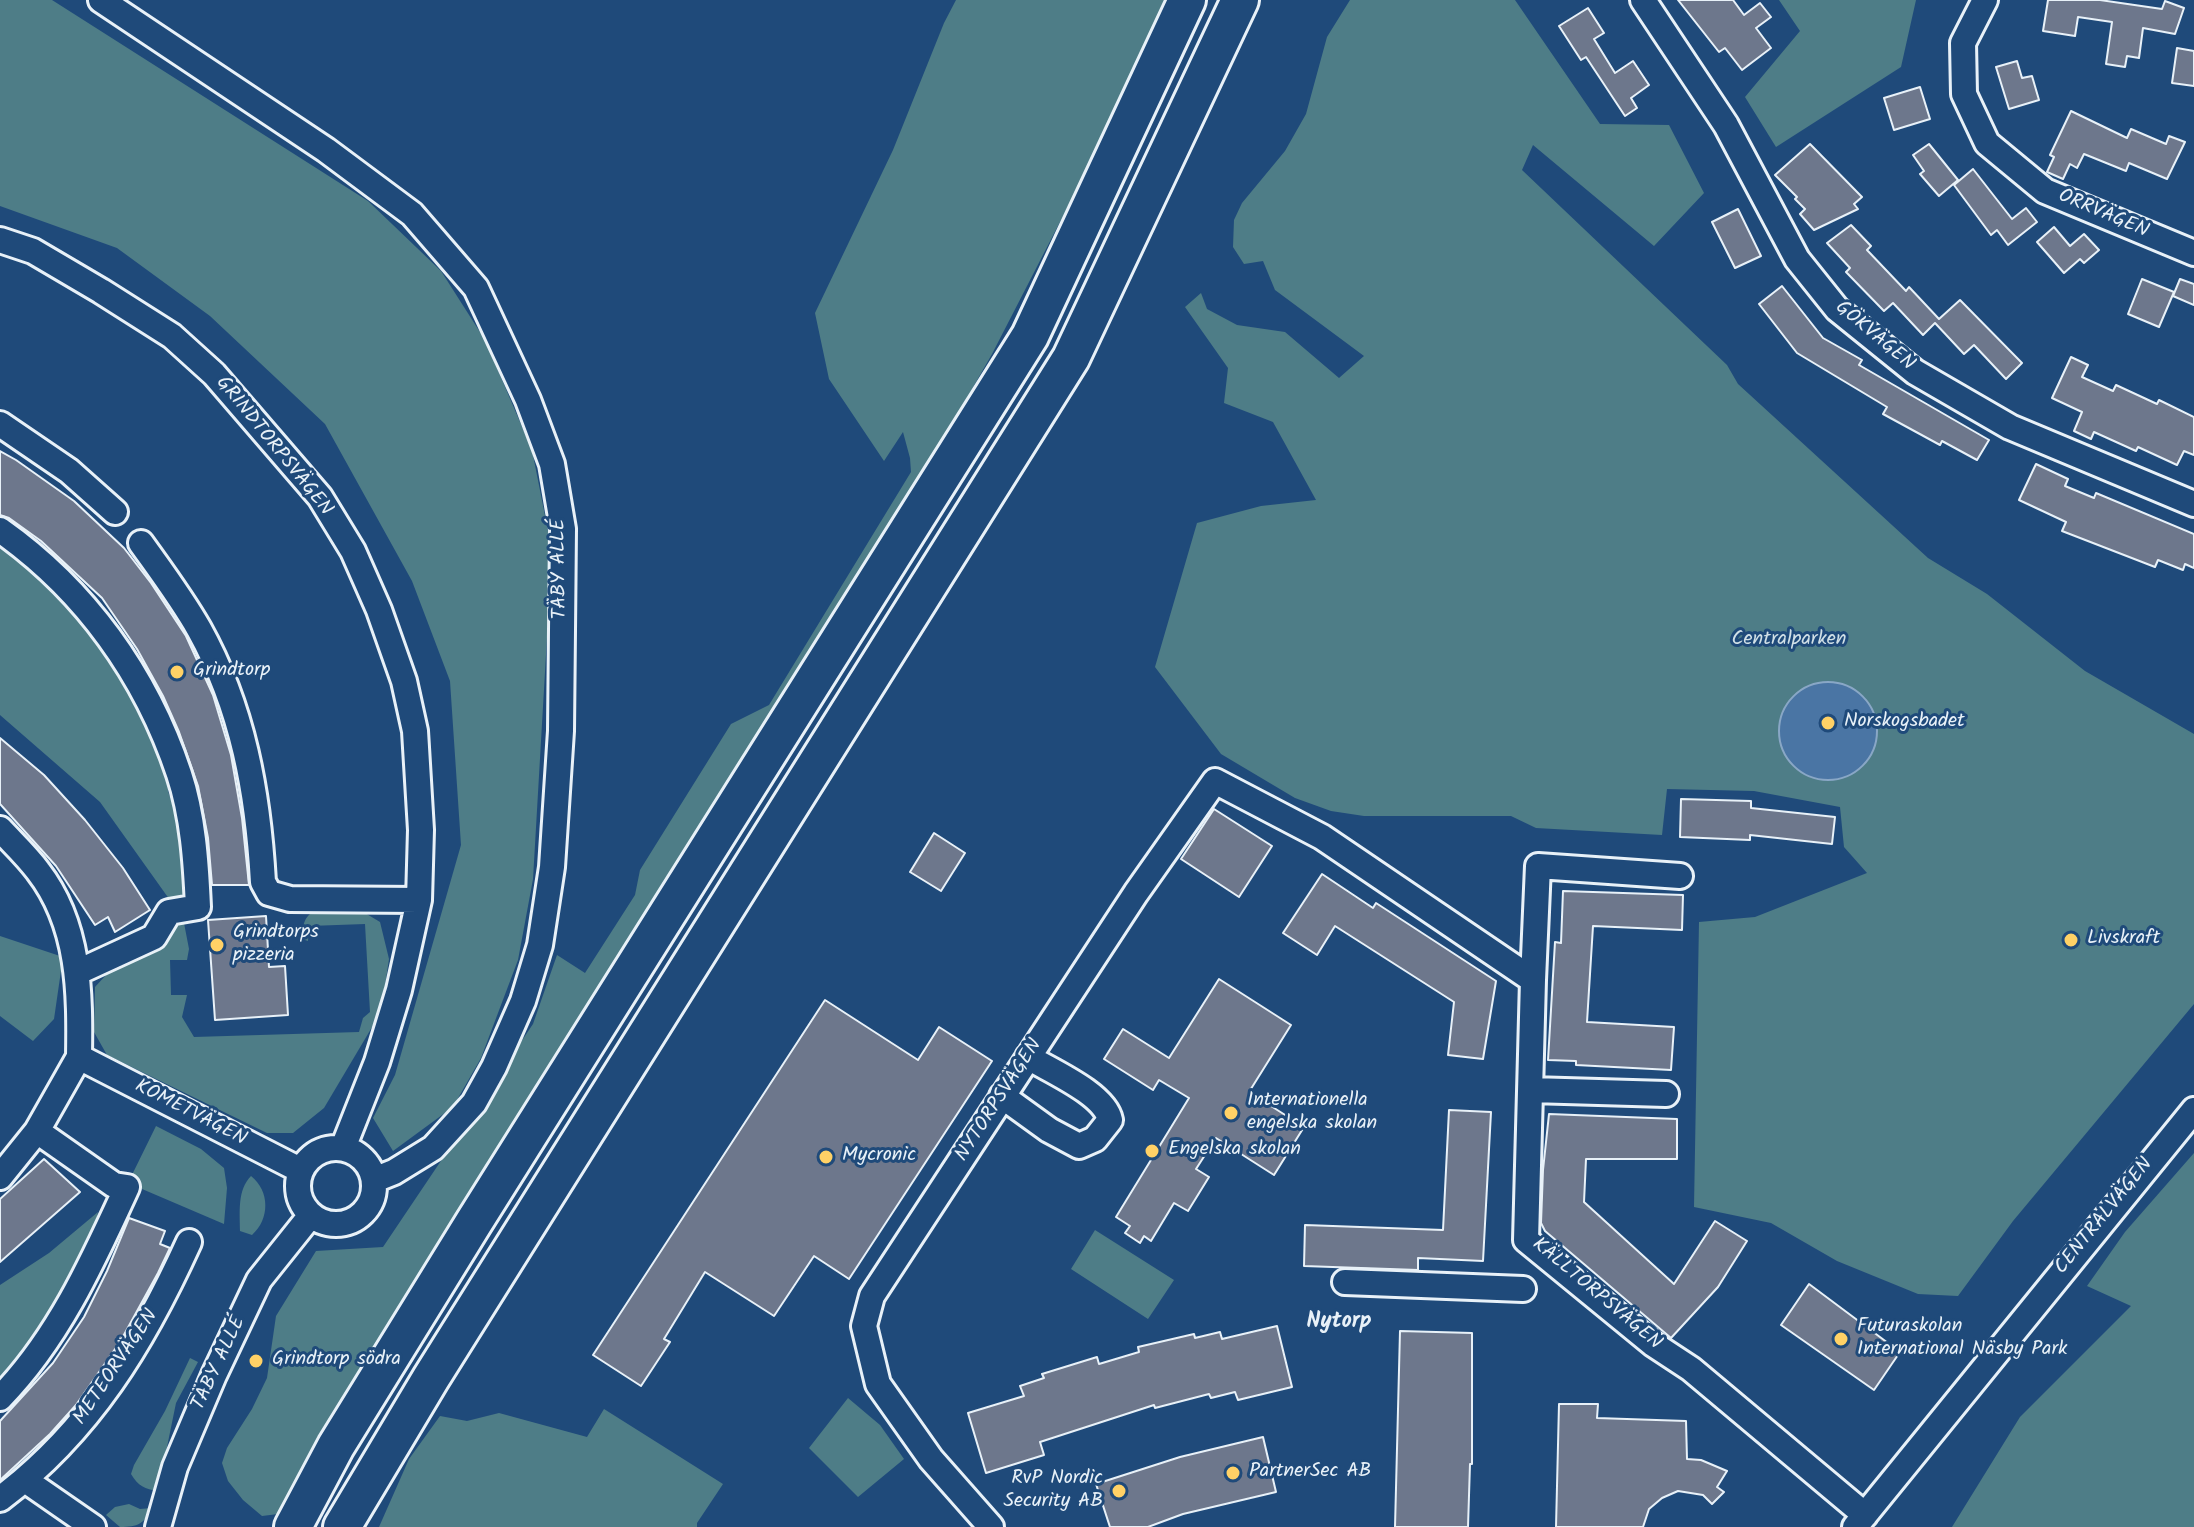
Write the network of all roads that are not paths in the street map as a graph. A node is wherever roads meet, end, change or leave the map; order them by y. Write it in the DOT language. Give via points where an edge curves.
graph roads {
  1 [pos="101,0"];
  2 [pos="1187,0"];
  3 [pos="1240,0"];
  4 [pos="1643,0"];
  5 [pos="1985,0"];
  6 [pos="0,240"];
  7 [pos="2194,253"];
  8 [pos="0,424"];
  9 [pos="2194,504"];
  10 [pos="115,512"];
  11 [pos="0,530"];
  12 [pos="141,543"];
  13 [pos="0,829"];
  14 [pos="1680,876"];
  15 [pos="419,900"];
  16 [pos="78,972"];
  17 [pos="1533,980"];
  18 [pos="79,1057"];
  19 [pos="1028,1057"];
  20 [pos="1531,1090"];
  21 [pos="1666,1094"];
  22 [pos="1002,1096"];
  23 [pos="2194,1110"];
  24 [pos="37,1131"];
  25 [pos="343,1148"];
  26 [pos="300,1170"];
  27 [pos="0,1177"];
  28 [pos="374,1180"];
  29 [pos="311,1215"];
  30 [pos="189,1242"];
  31 [pos="1345,1282"];
  32 [pos="1523,1289"];
  33 [pos="0,1398"];
  34 [pos="25,1480"];
  35 [pos="0,1499"];
  36 [pos="1858,1516"];
  37 [pos="93,1527"];
  38 [pos="158,1527"];
  39 [pos="293,1527"];
  40 [pos="342,1527"];
  41 [pos="991,1527"];
  42 [pos="1837,1527"];
  1 -- 28 [label="street, TÄBY ALLÉ" via="412,214 476,288 552,464 563,529 561,731 552,867 540,945 523,1001 474,1103 433,1148"];
  2 -- 39 [label="highway" via="1030,336 336,1446"];
  3 -- 40 [label="highway" via="1071,358"];
  4 -- 9 [label="street, GÖKVÄGEN" via="1726,125 1797,259 1837,309 1915,372 2010,427"];
  5 -- 7 [label="street, ORRVÄGEN" via="1963,43 1964,94 1987,143 2045,191"];
  6 -- 15 [label="street, GRINDTORPSVÄGEN" via="33,251 172,336 214,374 320,497 353,551 404,681 415,731"];
  8 -- 10 [label="street" via="69,471"];
  11 -- 16 [label="street" via="72,589 119,650 169,747 192,835 198,907 169,912 154,937"];
  12 -- 15 [label="street" via="197,625 240,724 255,791 263,882 269,893 290,899"];
  13 -- 16 [label="street" via="39,872 58,904"];
  14 -- 17 [label="street, KÄLLTORPSVÄGEN" via="1538,866"];
  15 -- 25 [label="street, GRINDTORPSVÄGEN" via="377,1062"];
  16 -- 18 [label="street"];
  17 -- 19 [label="street, NYTORPSVÄGEN" via="1322,837 1215,781"];
  17 -- 20 [label="street, KÄLLTORPSVÄGEN"];
  18 -- 24 [label="street"];
  18 -- 26 [label="street, KOMETVÄGEN"];
  19 -- 22 [label="street, NYTORPSVÄGEN"];
  19 -- 22 [label="street" via="1082,1089 1108,1109 1110,1120 1095,1139 1079,1146"];
  20 -- 21 [label="street"];
  20 -- 36 [label="street, KÄLLTORPSVÄGEN" via="1526,1240 1691,1369"];
  22 -- 41 [label="street, NYTORPSVÄGEN" via="872,1296 864,1326 878,1384 931,1459"];
  23 -- 36 [label="street, CENTRALVÄGEN"];
  24 -- 27 [label="street"];
  24 -- 33 [label="street" via="114,1185 127,1187 88,1272 37,1354"];
  25 -- 26 [label="street" via="313,1154"];
  25 -- 28 [label="street" via="363,1159"];
  26 -- 29 [label="street" via="297,1189"];
  28 -- 29 [label="street" via="369,1205 360,1216 335,1224"];
  29 -- 38 [label="street, TÄBY ALLÉ" via="259,1280 175,1467"];
  30 -- 34 [label="street, METEORVÄGEN" via="160,1307 120,1371 76,1429"];
  31 -- 32 [label="street"];
  34 -- 35 [label="street, METEORVÄGEN"];
  34 -- 37 [label="street"];
  36 -- 42 [label="street, CENTRALVÄGEN"];
}
